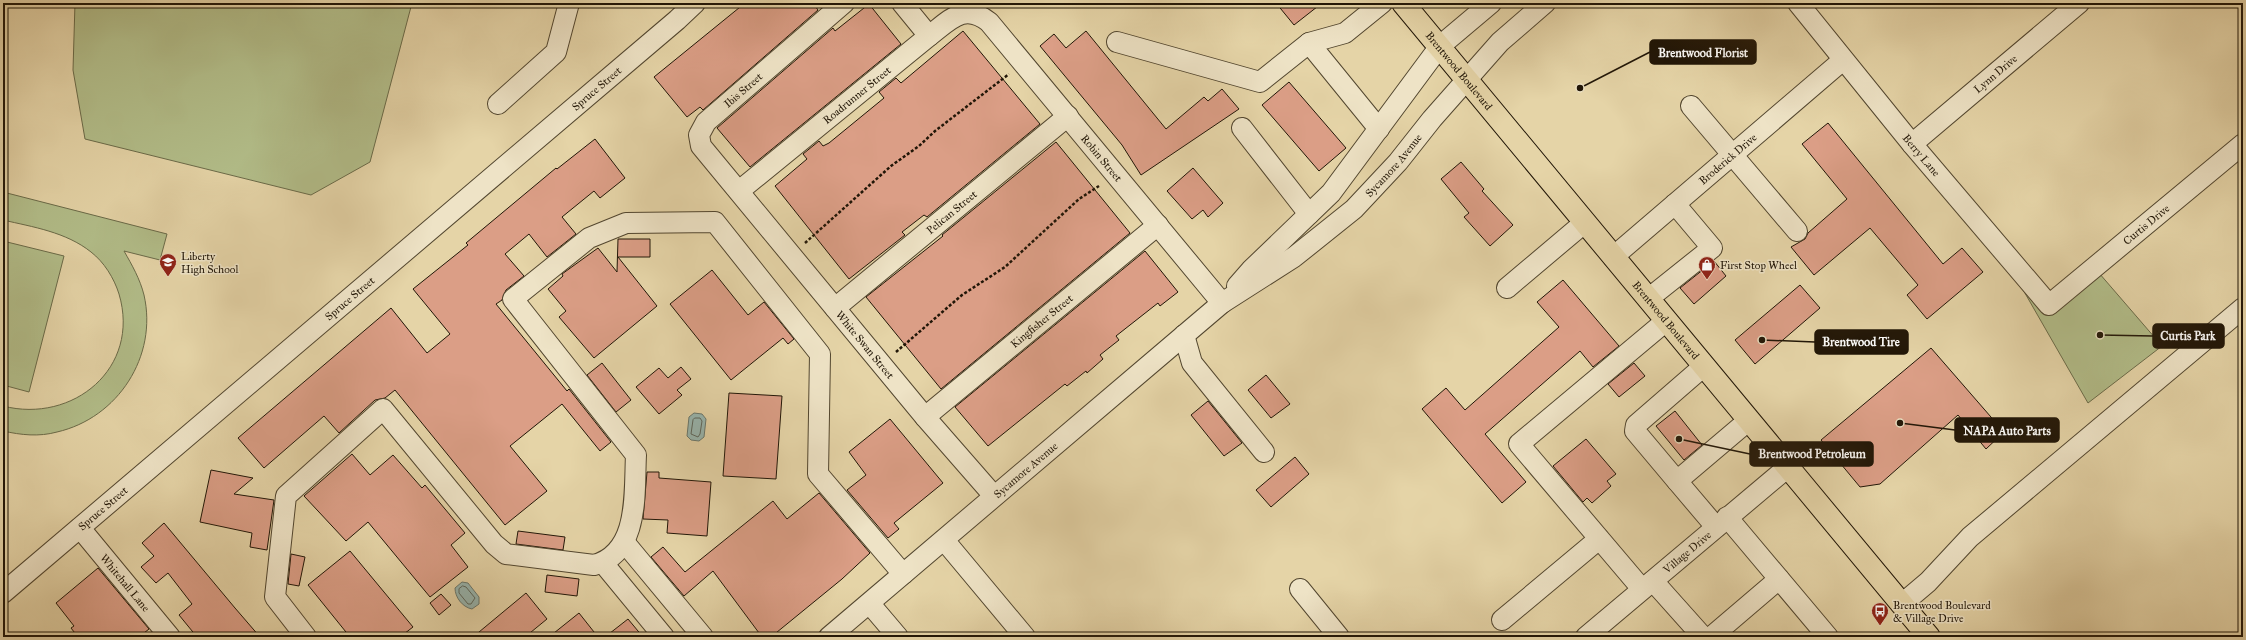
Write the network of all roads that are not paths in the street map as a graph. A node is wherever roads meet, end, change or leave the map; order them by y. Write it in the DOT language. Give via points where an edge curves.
graph roads {
  1 [pos="569,3"];
  2 [pos="695,3"];
  3 [pos="844,3"];
  4 [pos="902,3"];
  5 [pos="1382,3"];
  6 [pos="1403,3"];
  7 [pos="1491,3"];
  8 [pos="1545,3"];
  9 [pos="1798,3"];
  10 [pos="2079,3"];
  11 [pos="980,14"];
  12 [pos="929,36"];
  13 [pos="1117,42"];
  14 [pos="1309,43"];
  15 [pos="1440,46"];
  16 [pos="1843,60"];
  17 [pos="1466,79"];
  18 [pos="498,104"];
  19 [pos="1691,106"];
  20 [pos="1068,116"];
  21 [pos="1242,128"];
  22 [pos="1379,129"];
  23 [pos="1912,144"];
  24 [pos="2243,144"];
  25 [pos="1732,155"];
  26 [pos="739,191"];
  27 [pos="1675,204"];
  28 [pos="1309,214"];
  29 [pos="1584,223"];
  30 [pos="1158,225"];
  31 [pos="1797,232"];
  32 [pos="1613,257"];
  33 [pos="1506,288"];
  34 [pos="1648,299"];
  35 [pos="1222,303"];
  36 [pos="2049,305"];
  37 [pos="835,308"];
  38 [pos="2243,308"];
  39 [pos="1666,321"];
  40 [pos="1184,335"];
  41 [pos="1704,366"];
  42 [pos="925,417"];
  43 [pos="1749,420"];
  44 [pos="1264,452"];
  45 [pos="1788,467"];
  46 [pos="1676,482"];
  47 [pos="994,496"];
  48 [pos="1722,522"];
  49 [pos="80,528"];
  50 [pos="1599,539"];
  51 [pos="944,540"];
  52 [pos="625,543"];
  53 [pos="603,563"];
  54 [pos="903,574"];
  55 [pos="1779,579"];
  56 [pos="1647,585"];
  57 [pos="1300,589"];
  58 [pos="3,593"];
  59 [pos="870,604"];
  60 [pos="1902,604"];
  61 [pos="1502,620"];
  62 [pos="170,637"];
  63 [pos="306,637"];
  64 [pos="664,637"];
  65 [pos="703,637"];
  66 [pos="829,637"];
  67 [pos="898,637"];
  68 [pos="1025,637"];
  69 [pos="1339,637"];
  70 [pos="1586,637"];
  71 [pos="1703,637"];
  72 [pos="1711,637"];
  73 [pos="1828,637"];
  74 [pos="1928,637"];
  1 -- 18 [label="street" via="556,52"];
  2 -- 49 [label="street, Spruce Street"];
  3 -- 26 [label="street, Ibis Street" via="706,122 699,135 701,146"];
  4 -- 12 [label="street"];
  5 -- 14 [label="street" via="1345,33"];
  6 -- 15 [label="main road, Brentwood Boulevard"];
  7 -- 15 [label="street, Sycamore Avenue"];
  8 -- 17 [label="street, Sycamore Avenue" via="1500,42"];
  9 -- 16 [label="street, Berry Lane"];
  10 -- 23 [label="street, Lynn Drive"];
  11 -- 12 [label="street, Roadrunner Street" via="960,13"];
  11 -- 20 [label="street, Robin Street"];
  12 -- 26 [label="street, Roadrunner Street"];
  13 -- 14 [label="street" via="1260,82"];
  14 -- 22 [label="street"];
  15 -- 17 [label="main road, Brentwood Boulevard"];
  15 -- 22 [label="street, Sycamore Avenue"];
  16 -- 23 [label="street, Berry Lane"];
  16 -- 25 [label="street, Broderick Drive"];
  17 -- 29 [label="main road, Brentwood Boulevard"];
  17 -- 35 [label="street, Sycamore Avenue" via="1398,162 1354,209 1294,257"];
  19 -- 25 [label="street"];
  20 -- 30 [label="street, Robin Street"];
  20 -- 37 [label="street, Pelican Street"];
  21 -- 28 [label="street"];
  22 -- 28 [label="street, Sycamore Avenue" via="1331,192"];
  23 -- 36 [label="street, Berry Lane"];
  24 -- 36 [label="street, Curtis Drive"];
  25 -- 27 [label="street, Broderick Drive"];
  25 -- 31 [label="street"];
  26 -- 37 [label="street, White Swan Street"];
  27 -- 32 [label="street, Broderick Drive"];
  27 -- 34 [label="street" via="1712,248"];
  28 -- 35 [label="street, Sycamore Avenue" via="1251,270"];
  29 -- 32 [label="main road, Brentwood Boulevard"];
  29 -- 33 [label="street"];
  30 -- 35 [label="street, Robin Street"];
  30 -- 42 [label="street, Kingfisher Street"];
  32 -- 34 [label="main road, Brentwood Boulevard"];
  34 -- 39 [label="main road, Brentwood Boulevard"];
  35 -- 40 [label="street, Sycamore Avenue"];
  37 -- 42 [label="street, White Swan Street"];
  38 -- 60 [label="street" via="1970,537 1928,582"];
  39 -- 41 [label="main road, Brentwood Boulevard"];
  39 -- 50 [label="street" via="1519,444"];
  40 -- 44 [label="street" via="1192,363"];
  40 -- 47 [label="street, Sycamore Avenue"];
  41 -- 43 [label="main road, Brentwood Boulevard"];
  41 -- 46 [label="street" via="1636,425 1635,431"];
  42 -- 47 [label="street, White Swan Street"];
  43 -- 45 [label="main road, Brentwood Boulevard"];
  43 -- 46 [label="street"];
  45 -- 48 [label="street, Village Drive"];
  45 -- 60 [label="main road, Brentwood Boulevard"];
  46 -- 48 [label="street"];
  47 -- 51 [label="street, Sycamore Avenue"];
  48 -- 55 [label="street"];
  48 -- 56 [label="street, Village Drive"];
  49 -- 58 [label="street, Spruce Street"];
  49 -- 62 [label="street, Whitehall Lane"];
  50 -- 56 [label="street"];
  50 -- 61 [label="street"];
  51 -- 54 [label="street, Sycamore Avenue"];
  51 -- 68 [label="street"];
  52 -- 53 [label="street"];
  52 -- 54 [label="street" via="632,518 636,455 513,299 589,238 626,223 715,222 820,354 818,474"];
  52 -- 65 [label="street"];
  53 -- 63 [label="street" via="594,565 506,554 494,544 383,410 286,496 275,597"];
  53 -- 64 [label="street"];
  54 -- 59 [label="street, Sycamore Avenue"];
  55 -- 72 [label="street"];
  55 -- 73 [label="street"];
  56 -- 70 [label="street, Village Drive"];
  56 -- 71 [label="street"];
  57 -- 69 [label="street"];
  59 -- 66 [label="street, Sycamore Avenue"];
  59 -- 67 [label="street"];
  60 -- 74 [label="main road, Brentwood Boulevard"];
}
